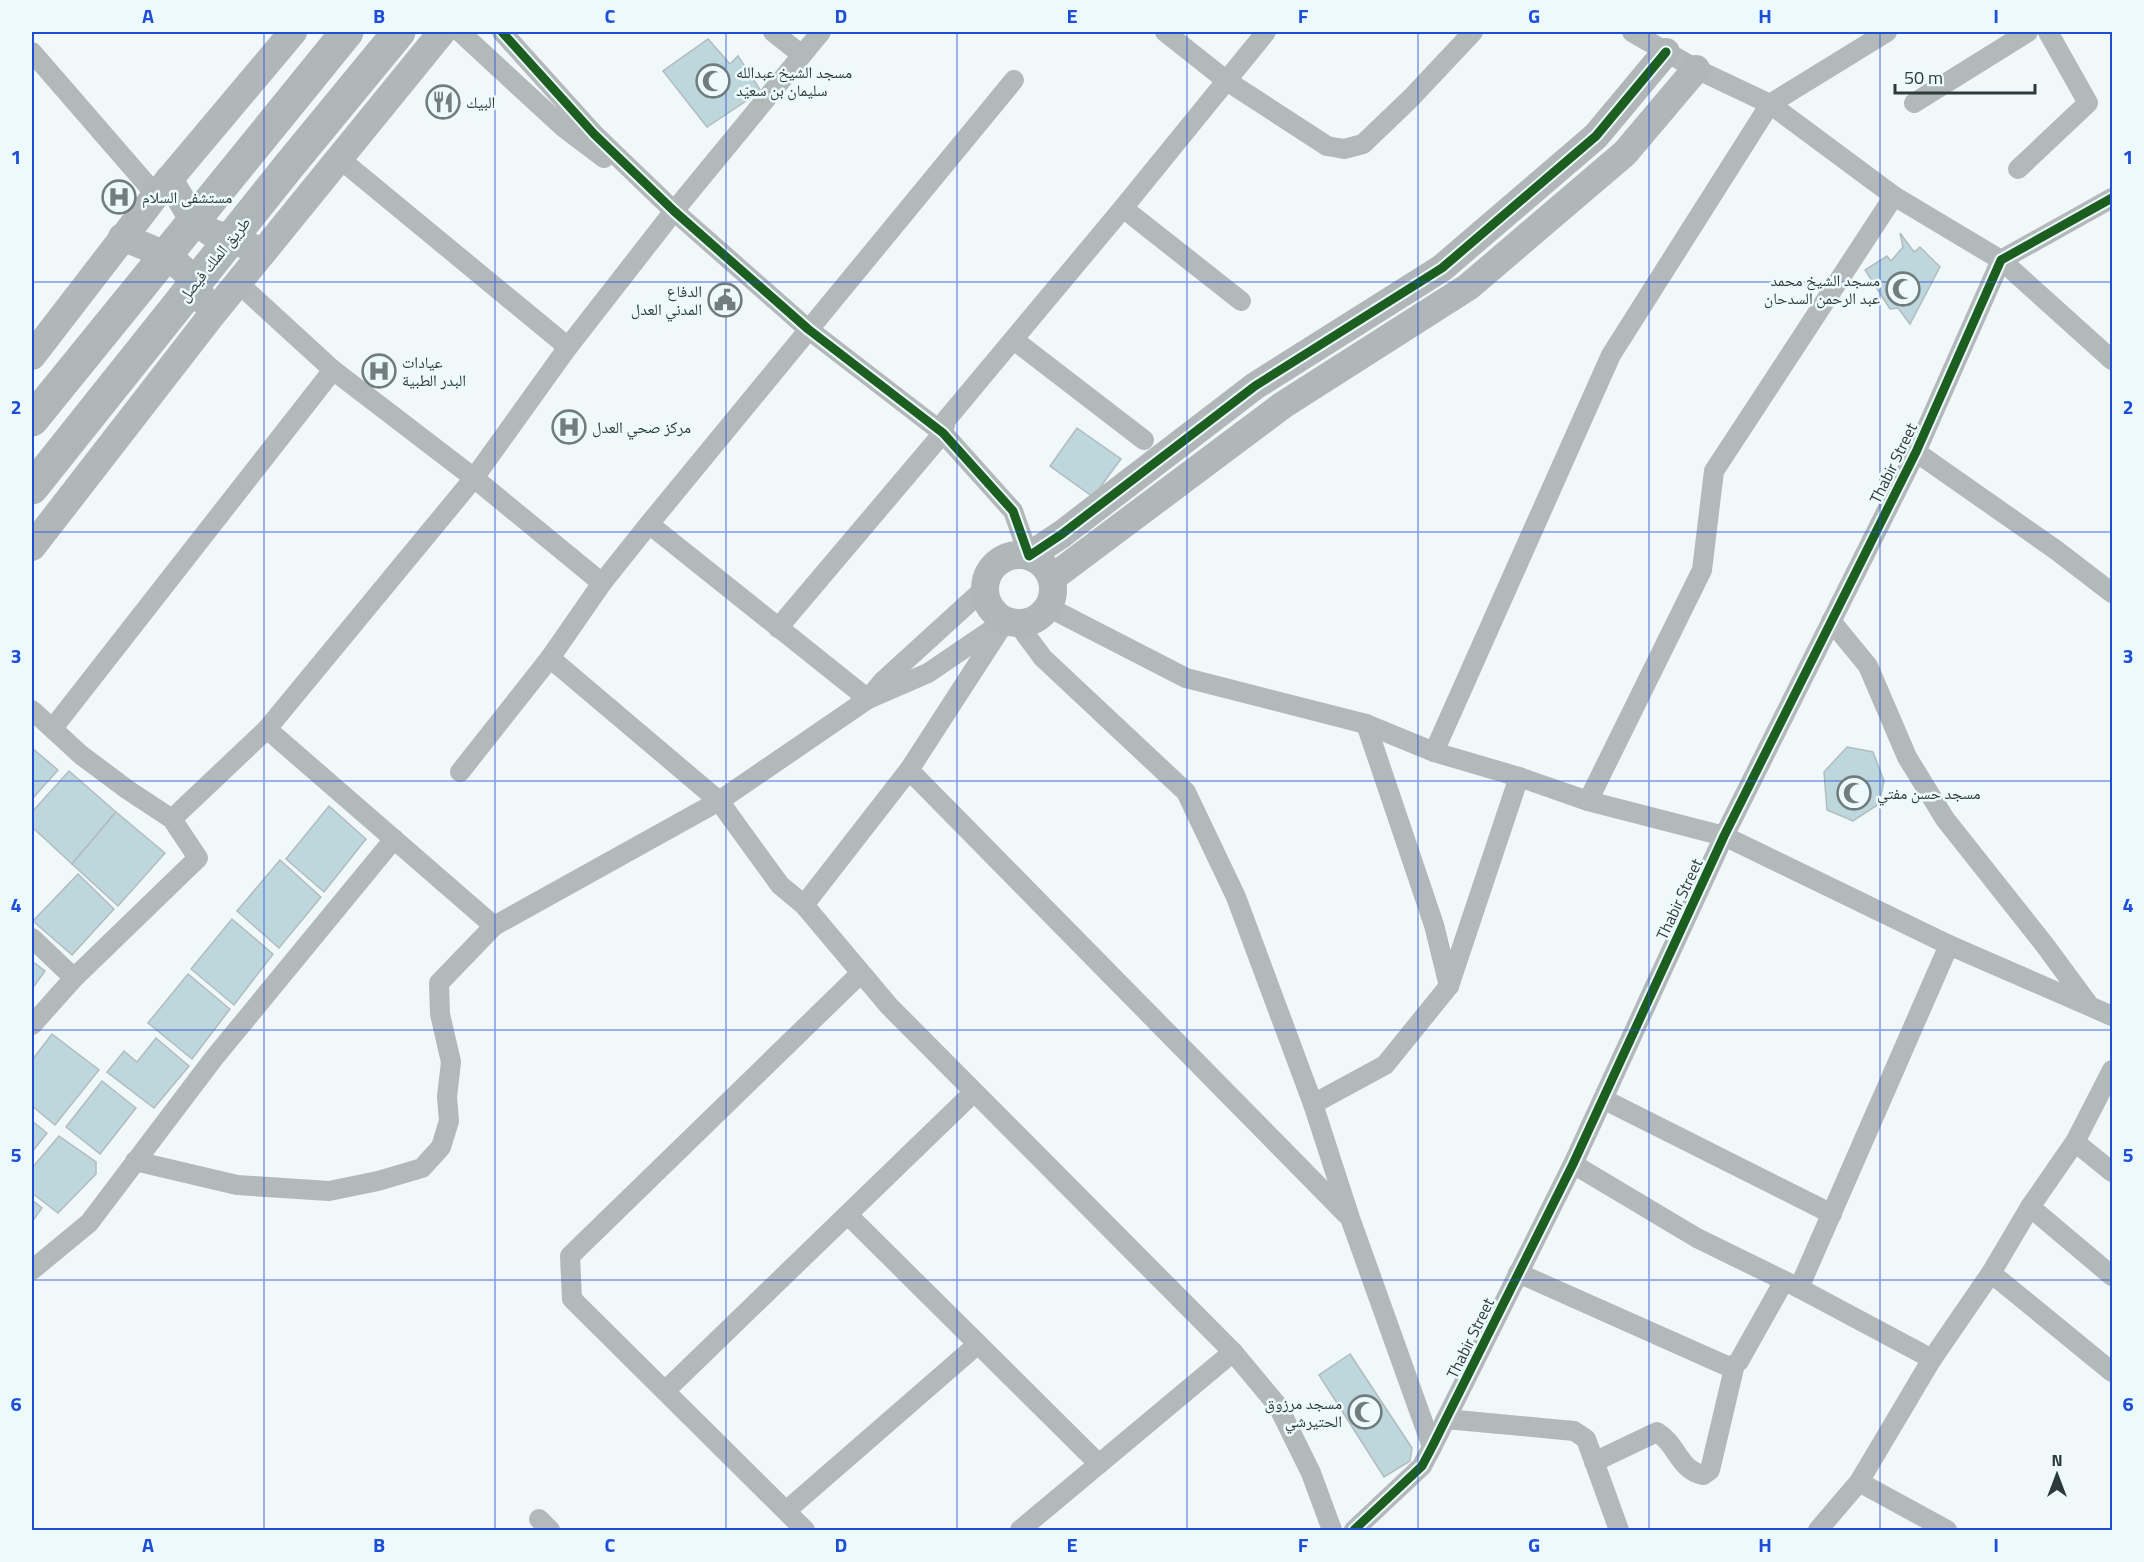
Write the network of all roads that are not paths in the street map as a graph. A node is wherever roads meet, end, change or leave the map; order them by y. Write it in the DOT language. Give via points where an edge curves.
graph roads {
  1 [pos="293,32"];
  2 [pos="347,32"];
  3 [pos="399,32"];
  4 [pos="442,32"];
  5 [pos="460,32"];
  6 [pos="502,32"];
  7 [pos="773,32"];
  8 [pos="821,32"];
  9 [pos="1166,32"];
  10 [pos="1266,32"];
  11 [pos="1473,32"];
  12 [pos="1632,32"];
  13 [pos="1887,32"];
  14 [pos="2028,32"];
  15 [pos="2048,32"];
  16 [pos="32,52"];
  17 [pos="1666,52"];
  18 [pos="802,55"];
  19 [pos="1696,69"];
  20 [pos="1014,80"];
  21 [pos="1227,81"];
  22 [pos="1914,103"];
  23 [pos="1770,104"];
  24 [pos="340,159"];
  25 [pos="2018,169"];
  26 [pos="162,187"];
  27 [pos="1894,196"];
  28 [pos="2112,198"];
  29 [pos="1123,208"];
  30 [pos="674,211"];
  31 [pos="122,237"];
  32 [pos="264,251"];
  33 [pos="2001,260"];
  34 [pos="238,283"];
  35 [pos="1241,301"];
  36 [pos="211,316"];
  37 [pos="808,329"];
  38 [pos="1014,340"];
  39 [pos="568,347"];
  40 [pos="32,356"];
  41 [pos="2112,360"];
  42 [pos="333,370"];
  43 [pos="32,420"];
  44 [pos="943,433"];
  45 [pos="1144,440"];
  46 [pos="1916,452"];
  47 [pos="474,478"];
  48 [pos="32,488"];
  49 [pos="649,524"];
  50 [pos="32,547"];
  51 [pos="1029,556"];
  52 [pos="1052,578"];
  53 [pos="603,583"];
  54 [pos="984,589"];
  55 [pos="2112,593"];
  56 [pos="1048,607"];
  57 [pos="1831,621"];
  58 [pos="1011,622"];
  59 [pos="778,628"];
  60 [pos="550,658"];
  61 [pos="867,699"];
  62 [pos="32,710"];
  63 [pos="1366,724"];
  64 [pos="53,728"];
  65 [pos="267,729"];
  66 [pos="1434,752"];
  67 [pos="909,770"];
  68 [pos="460,772"];
  69 [pos="1519,777"];
  70 [pos="718,801"];
  71 [pos="1588,801"];
  72 [pos="172,819"];
  73 [pos="1724,836"];
  74 [pos="394,839"];
  75 [pos="804,905"];
  76 [pos="494,926"];
  77 [pos="32,938"];
  78 [pos="1949,945"];
  79 [pos="860,974"];
  80 [pos="74,978"];
  81 [pos="1449,986"];
  82 [pos="2090,1008"];
  83 [pos="2112,1016"];
  84 [pos="32,1025"];
  85 [pos="2112,1070"];
  86 [pos="974,1092"];
  87 [pos="1603,1099"];
  88 [pos="1313,1104"];
  89 [pos="2075,1142"];
  90 [pos="135,1161"];
  91 [pos="1573,1164"];
  92 [pos="2112,1172"];
  93 [pos="2030,1207"];
  94 [pos="1832,1214"];
  95 [pos="848,1215"];
  96 [pos="1350,1218"];
  97 [pos="32,1270"];
  98 [pos="1518,1273"];
  99 [pos="1991,1273"];
  100 [pos="2112,1276"];
  101 [pos="1791,1285"];
  102 [pos="978,1344"];
  103 [pos="1233,1352"];
  104 [pos="1932,1359"];
  105 [pos="1735,1364"];
  106 [pos="2112,1372"];
  107 [pos="665,1391"];
  108 [pos="1446,1419"];
  109 [pos="1432,1447"];
  110 [pos="1594,1462"];
  111 [pos="1099,1464"];
  112 [pos="1859,1482"];
  113 [pos="786,1511"];
  114 [pos="1023,1529"];
  115 [pos="805,1530"];
  116 [pos="1332,1530"];
  117 [pos="1353,1530"];
  118 [pos="1619,1530"];
  119 [pos="1818,1530"];
  120 [pos="1947,1530"];
  1 -- 26 [label="street"];
  2 -- 43 [label="highway, bridge"];
  3 -- 48 [label="highway, طريق الملك فيصل, bridge"];
  4 -- 24 [label="street"];
  5 -- 30 [label="street" via="563,127"];
  6 -- 30 [label="street" via="594,134"];
  7 -- 18 [label="street"];
  8 -- 18 [label="street"];
  9 -- 21 [label="street"];
  10 -- 21 [label="street"];
  11 -- 21 [label="street" via="1363,144 1344,149 1327,146"];
  12 -- 17 [label="street"];
  13 -- 23 [label="street"];
  14 -- 22 [label="street"];
  15 -- 25 [label="street" via="2088,103"];
  16 -- 26 [label="street"];
  17 -- 19 [label="street"];
  17 -- 51 [label="street" via="1596,136 1442,268 1255,386"];
  18 -- 30 [label="street"];
  19 -- 23 [label="street"];
  19 -- 52 [label="street" via="1625,153 1468,287 1283,405"];
  20 -- 37 [label="street"];
  21 -- 29 [label="street"];
  23 -- 27 [label="street"];
  23 -- 66 [label="street" via="1611,355"];
  24 -- 32 [label="street"];
  24 -- 39 [label="street"];
  26 -- 31 [label="street"];
  26 -- 32 [label="street" via="210,232"];
  27 -- 33 [label="street"];
  27 -- 71 [label="street" via="1714,471 1702,570"];
  28 -- 33 [label="street"];
  29 -- 35 [label="street"];
  29 -- 38 [label="street"];
  30 -- 37 [label="street"];
  30 -- 39 [label="street"];
  31 -- 36 [label="street" via="179,263 196,282"];
  31 -- 40 [label="street"];
  32 -- 34 [label="street"];
  33 -- 41 [label="street"];
  33 -- 46 [label="street, Thabir Street"];
  34 -- 36 [label="street"];
  34 -- 42 [label="street"];
  36 -- 50 [label="street"];
  37 -- 44 [label="street"];
  37 -- 49 [label="street"];
  38 -- 44 [label="street" via="946,420"];
  38 -- 45 [label="street"];
  39 -- 47 [label="street"];
  42 -- 47 [label="street"];
  42 -- 64 [label="street"];
  44 -- 51 [label="street" via="1013,511"];
  44 -- 59 [label="street"];
  46 -- 55 [label="street"];
  46 -- 57 [label="street, Thabir Street"];
  47 -- 53 [label="street"];
  47 -- 65 [label="street"];
  49 -- 53 [label="street"];
  49 -- 59 [label="street"];
  51 -- 52 [label="street" via="1039,561"];
  51 -- 54 [label="street" via="1008,556 999,561 991,569"];
  52 -- 56 [label="street"];
  53 -- 60 [label="street"];
  54 -- 58 [label="street" via="990,608"];
  54 -- 61 [label="street"];
  56 -- 58 [label="street" via="1035,619"];
  56 -- 63 [label="street" via="1186,678"];
  57 -- 73 [label="street, Thabir Street"];
  57 -- 82 [label="street" via="1868,666 1907,757 1945,819"];
  58 -- 61 [label="street" via="928,673"];
  58 -- 67 [label="street"];
  58 -- 88 [label="street" via="1043,658 1186,792 1236,897"];
  59 -- 61 [label="street"];
  60 -- 68 [label="street"];
  60 -- 70 [label="street"];
  61 -- 70 [label="street"];
  62 -- 64 [label="street"];
  63 -- 66 [label="street"];
  63 -- 81 [label="street" via="1434,925"];
  64 -- 72 [label="street" via="81,755"];
  65 -- 72 [label="street"];
  65 -- 74 [label="street"];
  66 -- 69 [label="street"];
  67 -- 75 [label="street"];
  67 -- 96 [label="street"];
  69 -- 71 [label="street"];
  69 -- 81 [label="street"];
  70 -- 75 [label="street" via="780,885"];
  70 -- 76 [label="street"];
  71 -- 73 [label="street"];
  72 -- 80 [label="street" via="198,858"];
  73 -- 78 [label="street"];
  73 -- 87 [label="street, Thabir Street"];
  74 -- 76 [label="street"];
  74 -- 90 [label="street"];
  75 -- 79 [label="street"];
  76 -- 90 [label="street" via="438,983 440,1014 452,1062 447,1097 449,1121 441,1147 422,1168 329,1191 237,1185"];
  77 -- 80 [label="street"];
  78 -- 82 [label="street"];
  78 -- 94 [label="street"];
  79 -- 86 [label="street"];
  79 -- 107 [label="street" via="570,1256 572,1299"];
  80 -- 84 [label="street"];
  81 -- 88 [label="street" via="1385,1065"];
  82 -- 83 [label="street"];
  85 -- 89 [label="street"];
  86 -- 95 [label="street"];
  86 -- 103 [label="street"];
  87 -- 91 [label="street, Thabir Street"];
  87 -- 94 [label="street"];
  88 -- 96 [label="street"];
  89 -- 92 [label="street"];
  89 -- 93 [label="street"];
  90 -- 97 [label="street" via="89,1223"];
  91 -- 98 [label="street, Thabir Street"];
  91 -- 101 [label="street" via="1697,1238"];
  93 -- 99 [label="street"];
  93 -- 100 [label="street"];
  94 -- 101 [label="street"];
  95 -- 102 [label="street"];
  95 -- 107 [label="street"];
  96 -- 109 [label="street"];
  98 -- 105 [label="street" via="1727,1366"];
  98 -- 108 [label="street, Thabir Street"];
  99 -- 104 [label="street"];
  99 -- 106 [label="street"];
  101 -- 104 [label="street"];
  101 -- 105 [label="street"];
  102 -- 111 [label="street"];
  102 -- 113 [label="street"];
  103 -- 111 [label="street"];
  103 -- 116 [label="street" via="1278,1406 1311,1473"];
  104 -- 112 [label="street"];
  105 -- 110 [label="street" via="1710,1470 1703,1475 1691,1473 1657,1432"];
  107 -- 113 [label="street"];
  108 -- 109 [label="street, Thabir Street"];
  108 -- 110 [label="street" via="1574,1431 1586,1439"];
  109 -- 117 [label="street, Thabir Street" via="1422,1466"];
  110 -- 118 [label="street"];
  111 -- 114 [label="street"];
  112 -- 119 [label="street"];
  112 -- 120 [label="street"];
  113 -- 115 [label="street"];
}
